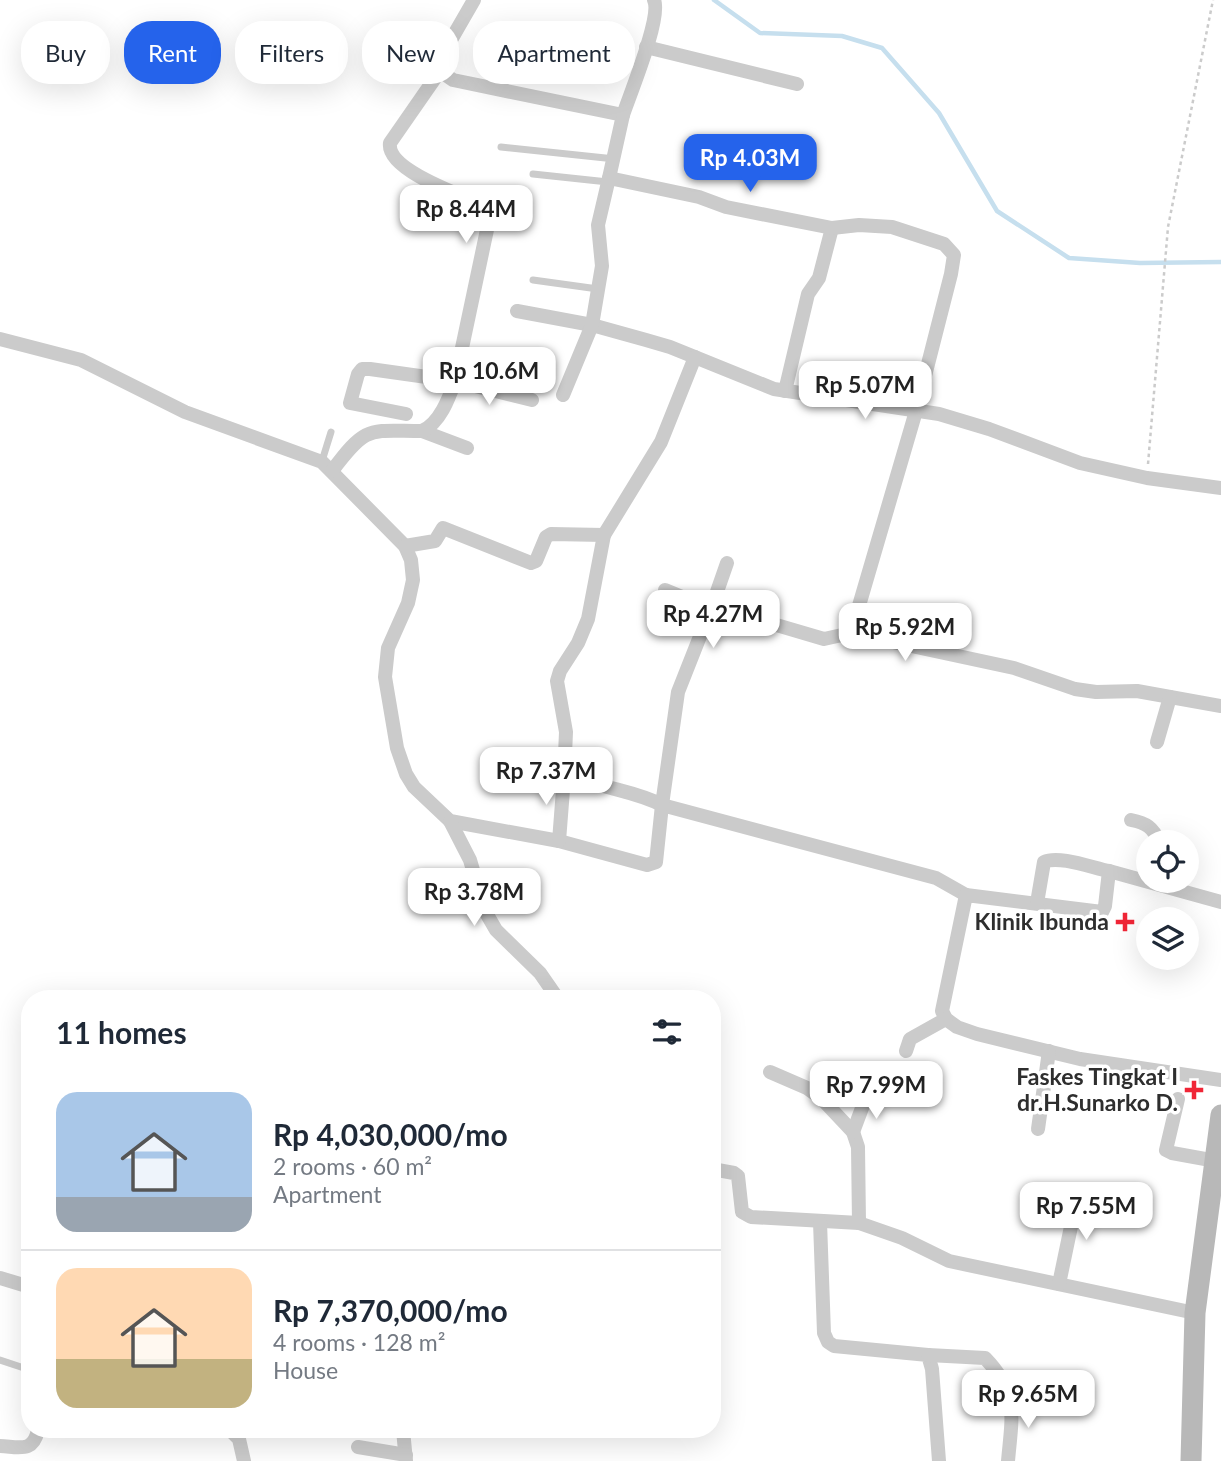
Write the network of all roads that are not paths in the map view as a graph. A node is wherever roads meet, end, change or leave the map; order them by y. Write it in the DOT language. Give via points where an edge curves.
graph roads {
  1 [pos="474,0"];
  2 [pos="654,0"];
  3 [pos="459,26"];
  4 [pos="646,47"];
  5 [pos="459,80"];
  6 [pos="431,84"];
  7 [pos="797,84"];
  8 [pos="623,115"];
  9 [pos="501,147"];
  10 [pos="615,159"];
  11 [pos="534,174"];
  12 [pos="608,180"];
  13 [pos="832,228"];
  14 [pos="533,281"];
  15 [pos="599,289"];
  16 [pos="517,311"];
  17 [pos="592,325"];
  18 [pos="0,339"];
  19 [pos="695,357"];
  20 [pos="455,381"];
  21 [pos="785,391"];
  22 [pos="563,395"];
  23 [pos="531,400"];
  24 [pos="916,411"];
  25 [pos="406,414"];
  26 [pos="422,431"];
  27 [pos="331,432"];
  28 [pos="467,447"];
  29 [pos="327,466"];
  30 [pos="1221,488"];
  31 [pos="604,535"];
  32 [pos="405,546"];
  33 [pos="727,564"];
  34 [pos="665,590"];
  35 [pos="711,608"];
  36 [pos="851,633"];
  37 [pos="1170,697"];
  38 [pos="1221,706"];
  39 [pos="1157,742"];
  40 [pos="565,776"];
  41 [pos="662,805"];
  42 [pos="1131,820"];
  43 [pos="450,821"];
  44 [pos="1153,830"];
  45 [pos="559,841"];
  46 [pos="1109,871"];
  47 [pos="1136,878"];
  48 [pos="1189,893"];
  49 [pos="966,895"];
  50 [pos="1221,902"];
  51 [pos="1037,903"];
  52 [pos="552,990"];
  53 [pos="946,1019"];
  54 [pos="906,1051"];
  55 [pos="1049,1051"];
  56 [pos="770,1072"];
  57 [pos="1221,1080"];
  58 [pos="890,1097"];
  59 [pos="1178,1099"];
  60 [pos="1221,1115"];
  61 [pos="1038,1129"];
  62 [pos="853,1132"];
  63 [pos="1218,1153"];
  64 [pos="721,1171"];
  65 [pos="1078,1193"];
  66 [pos="820,1222"];
  67 [pos="859,1223"];
  68 [pos="0,1278"];
  69 [pos="21,1284"];
  70 [pos="1059,1284"];
  71 [pos="1195,1313"];
  72 [pos="928,1355"];
  73 [pos="0,1360"];
  74 [pos="21,1367"];
  75 [pos="35,1438"];
  76 [pos="238,1438"];
  77 [pos="404,1438"];
  78 [pos="0,1446"];
  79 [pos="358,1447"];
  80 [pos="406,1458"];
  81 [pos="244,1461"];
  82 [pos="939,1461"];
  83 [pos="1007,1461"];
  84 [pos="1191,1461"];
  1 -- 3 [label="street"];
  2 -- 4 [label="street" via="657,10"];
  4 -- 7 [label="street"];
  4 -- 8 [label="street"];
  5 -- 8 [label="street"];
  6 -- 20 [label="street" via="389,148 395,161 487,210 488,225"];
  8 -- 10 [label="street"];
  9 -- 10 [label="lane"];
  10 -- 12 [label="street"];
  11 -- 12 [label="lane"];
  12 -- 13 [label="street"];
  12 -- 15 [label="street" via="598,225"];
  13 -- 21 [label="street" via="819,278 808,294"];
  13 -- 24 [label="street" via="892,227 931,238 951,251 954,261"];
  14 -- 15 [label="lane"];
  15 -- 17 [label="street"];
  16 -- 17 [label="street"];
  17 -- 19 [label="street"];
  17 -- 22 [label="street"];
  18 -- 29 [label="street" via="81,360 185,412"];
  19 -- 21 [label="street"];
  19 -- 31 [label="street" via="661,442"];
  20 -- 23 [label="street"];
  20 -- 25 [label="street" via="362,369 350,402"];
  20 -- 26 [label="street" via="442,410"];
  21 -- 24 [label="street"];
  24 -- 30 [label="street" via="989,429 1080,463"];
  24 -- 36 [label="street"];
  26 -- 28 [label="street"];
  26 -- 29 [label="street" via="370,432"];
  27 -- 29 [label="lane"];
  29 -- 32 [label="street"];
  31 -- 32 [label="street" via="551,534 531,562 443,528 435,541"];
  31 -- 40 [label="street" via="588,619 557,681 566,732"];
  32 -- 43 [label="street" via="413,580 388,648 388,699 406,774"];
  33 -- 35 [label="street"];
  34 -- 35 [label="street"];
  35 -- 36 [label="street" via="824,639"];
  35 -- 41 [label="street" via="678,692"];
  36 -- 37 [label="street" via="1014,668 1075,689"];
  37 -- 38 [label="street"];
  37 -- 39 [label="street"];
  40 -- 41 [label="street" via="646,796"];
  40 -- 45 [label="street"];
  41 -- 45 [label="street" via="653,864"];
  41 -- 49 [label="street" via="936,878"];
  42 -- 44 [label="street"];
  43 -- 45 [label="street"];
  43 -- 52 [label="street" via="496,930"];
  46 -- 47 [label="street"];
  46 -- 51 [label="street" via="1102,912"];
  46 -- 51 [label="street" via="1047,860"];
  48 -- 50 [label="street"];
  49 -- 51 [label="street"];
  49 -- 53 [label="street" via="944,990"];
  53 -- 54 [label="street" via="910,1039"];
  53 -- 55 [label="street" via="977,1034"];
  55 -- 57 [label="street"];
  55 -- 61 [label="street"];
  56 -- 62 [label="street" via="821,1098"];
  58 -- 62 [label="street" via="865,1100"];
  59 -- 63 [label="street" via="1166,1150"];
  60 -- 63 [label="main road"];
  62 -- 67 [label="street" via="858,1147"];
  63 -- 71 [label="main road"];
  64 -- 66 [label="street" via="738,1176 740,1204 746,1215"];
  65 -- 70 [label="street"];
  66 -- 67 [label="street"];
  66 -- 72 [label="street" via="828,1342"];
  67 -- 70 [label="street" via="949,1261"];
  68 -- 69 [label="street"];
  70 -- 71 [label="street"];
  71 -- 84 [label="main road"];
  72 -- 82 [label="street"];
  72 -- 83 [label="street" via="985,1358 1003,1379 1012,1414"];
  73 -- 74 [label="lane"];
  75 -- 78 [label="street" via="28,1447"];
  76 -- 81 [label="street"];
  77 -- 80 [label="street"];
  79 -- 80 [label="street"];
}
